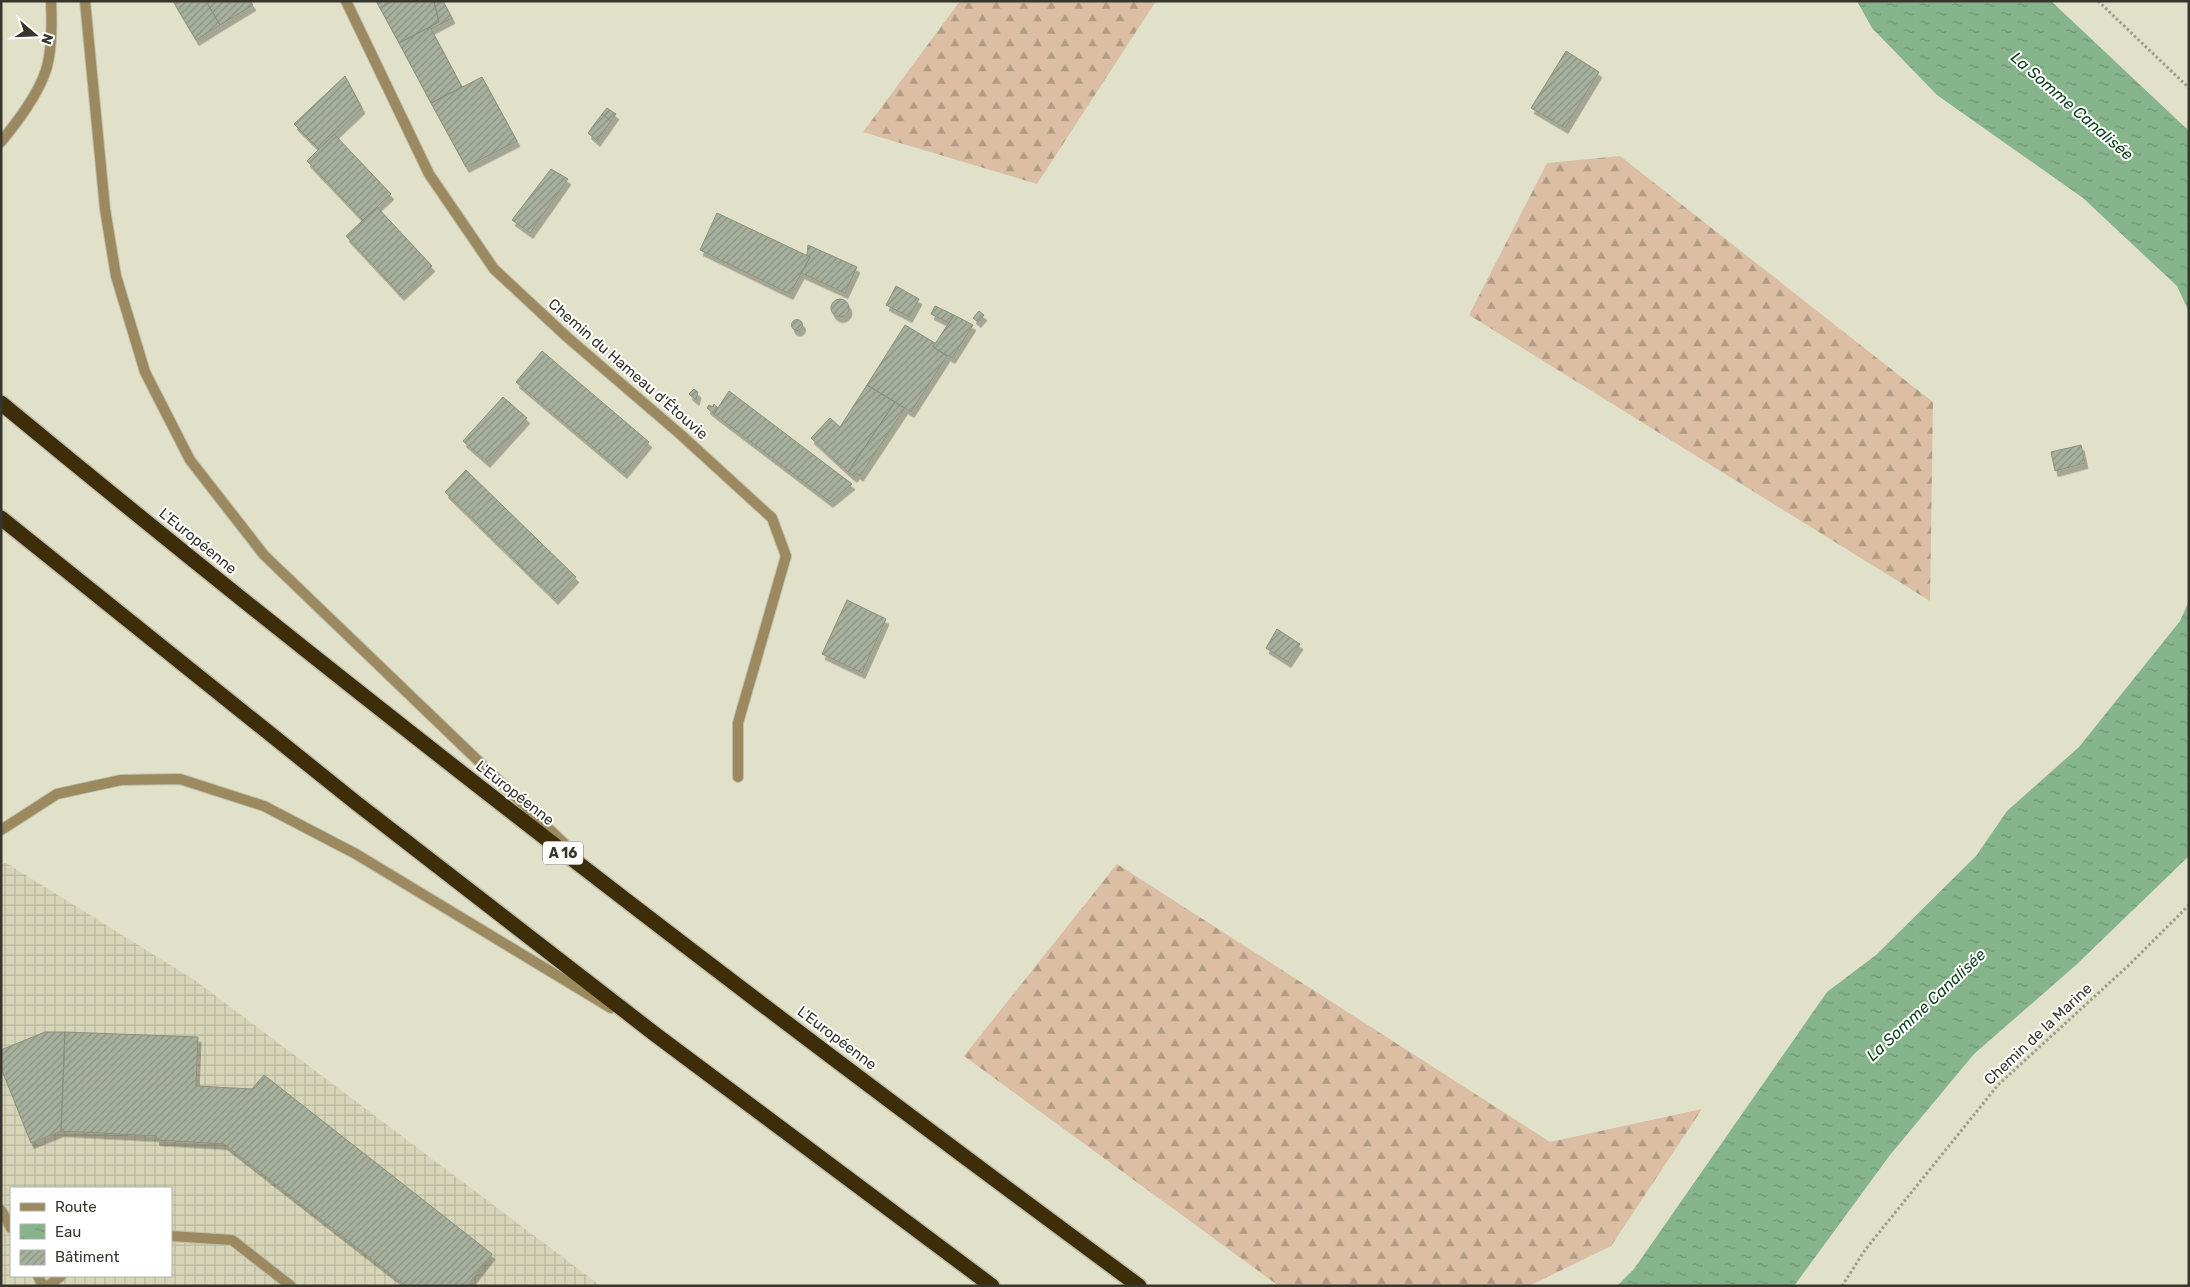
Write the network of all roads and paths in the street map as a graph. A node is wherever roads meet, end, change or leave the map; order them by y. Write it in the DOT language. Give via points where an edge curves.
graph roads {
  1 [pos="51,1"];
  2 [pos="85,1"];
  3 [pos="346,1"];
  4 [pos="2098,1"];
  5 [pos="2189,88"];
  6 [pos="1,142"];
  7 [pos="1,403"];
  8 [pos="1,518"];
  9 [pos="738,777"];
  10 [pos="1,830"];
  11 [pos="616,894"];
  12 [pos="2189,905"];
  13 [pos="656,1035"];
  14 [pos="1,1210"];
  15 [pos="10,1226"];
  16 [pos="172,1236"];
  17 [pos="60,1277"];
  18 [pos="48,1286"];
  19 [pos="291,1286"];
  20 [pos="992,1286"];
  21 [pos="1139,1286"];
  22 [pos="1842,1286"];
  1 -- 6 [label="street" via="52,23 46,70 24,114"];
  2 -- 11 [label="street" via="105,209 116,276 144,372 190,460 264,555"];
  3 -- 9 [label="street, Chemin du Hameau d'Étouvie" via="428,174 494,269 567,338 772,518 786,556 738,723"];
  4 -- 5 [label="path"];
  7 -- 11 [label="highway, L'Européenne / A 16" via="407,732"];
  8 -- 13 [label="highway" via="356,802"];
  10 -- 13 [label="street" via="57,794 120,780 180,779 264,806 356,854"];
  11 -- 21 [label="highway, L'Européenne / A 16"];
  12 -- 22 [label="path, Chemin de la Marine" via="1998,1084 1865,1250"];
  13 -- 20 [label="highway"];
  14 -- 15 [label="street"];
  16 -- 19 [label="street" via="232,1240"];
  17 -- 18 [label="street"];
}
